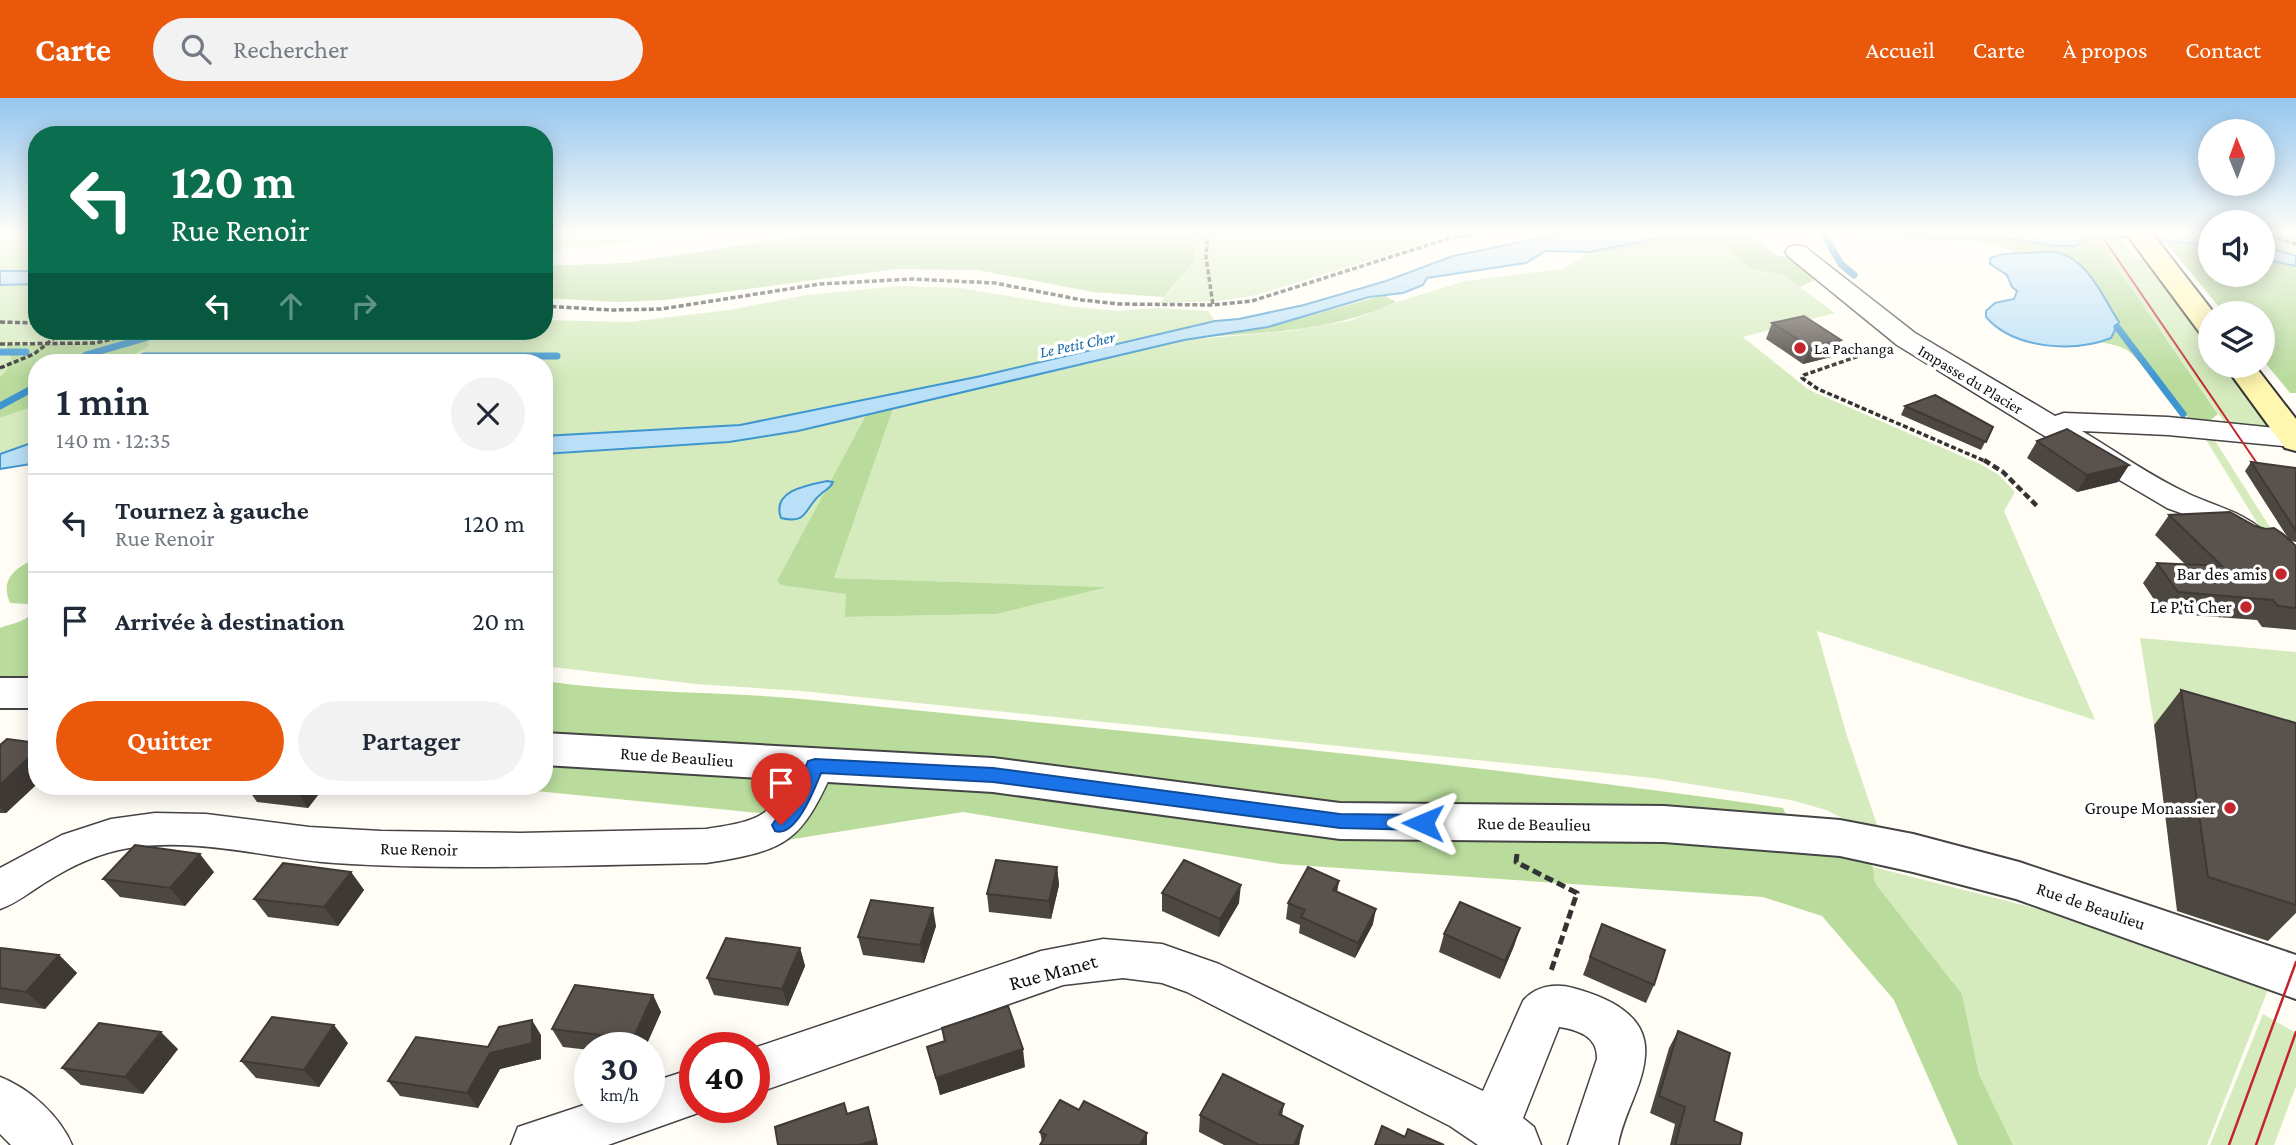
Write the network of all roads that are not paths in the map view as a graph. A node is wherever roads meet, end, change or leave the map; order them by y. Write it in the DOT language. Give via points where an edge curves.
graph roads {
  1 [pos="1833,281"];
  2 [pos="2175,281"];
  3 [pos="2198,311"];
  4 [pos="2248,378"];
  5 [pos="2048,426"];
  6 [pos="2290,433"];
  7 [pos="2252,537"];
  8 [pos="0,693"];
  9 [pos="28,693"];
  10 [pos="553,750"];
  11 [pos="815,766"];
  12 [pos="0,891"];
  13 [pos="2296,977"];
  14 [pos="770,1065"];
  15 [pos="0,1100"];
  16 [pos="601,1123"];
  17 [pos="1506,1136"];
  18 [pos="47,1145"];
  19 [pos="536,1145"];
  20 [pos="1593,1145"];
  1 -- 5 [label="street, Impasse du Placier" via="1906,340"];
  2 -- 3 [label="main road"];
  4 -- 6 [label="main road"];
  5 -- 6 [label="street" via="2064,422"];
  5 -- 7 [label="street, Impasse du Placier" via="2178,501"];
  8 -- 9 [label="street"];
  10 -- 11 [label="street, Rue de Beaulieu"];
  11 -- 12 [label="street, Rue Renoir" via="790,816 769,833 750,840 706,846 419,850 316,845 156,828 74,847 28,870"];
  11 -- 13 [label="street, Rue de Beaulieu" via="993,775 1340,821 1664,824 1840,838 2019,881"];
  14 -- 17 [label="street, Rue Manet" via="1041,971 1125,957 1165,963 1203,978 1468,1109"];
  15 -- 18 [label="street"];
  16 -- 19 [label="street"];
  17 -- 20 [label="street, Rue Manet" via="1508,1088 1540,1016 1545,1009 1565,1006 1610,1025 1622,1047"];
}
